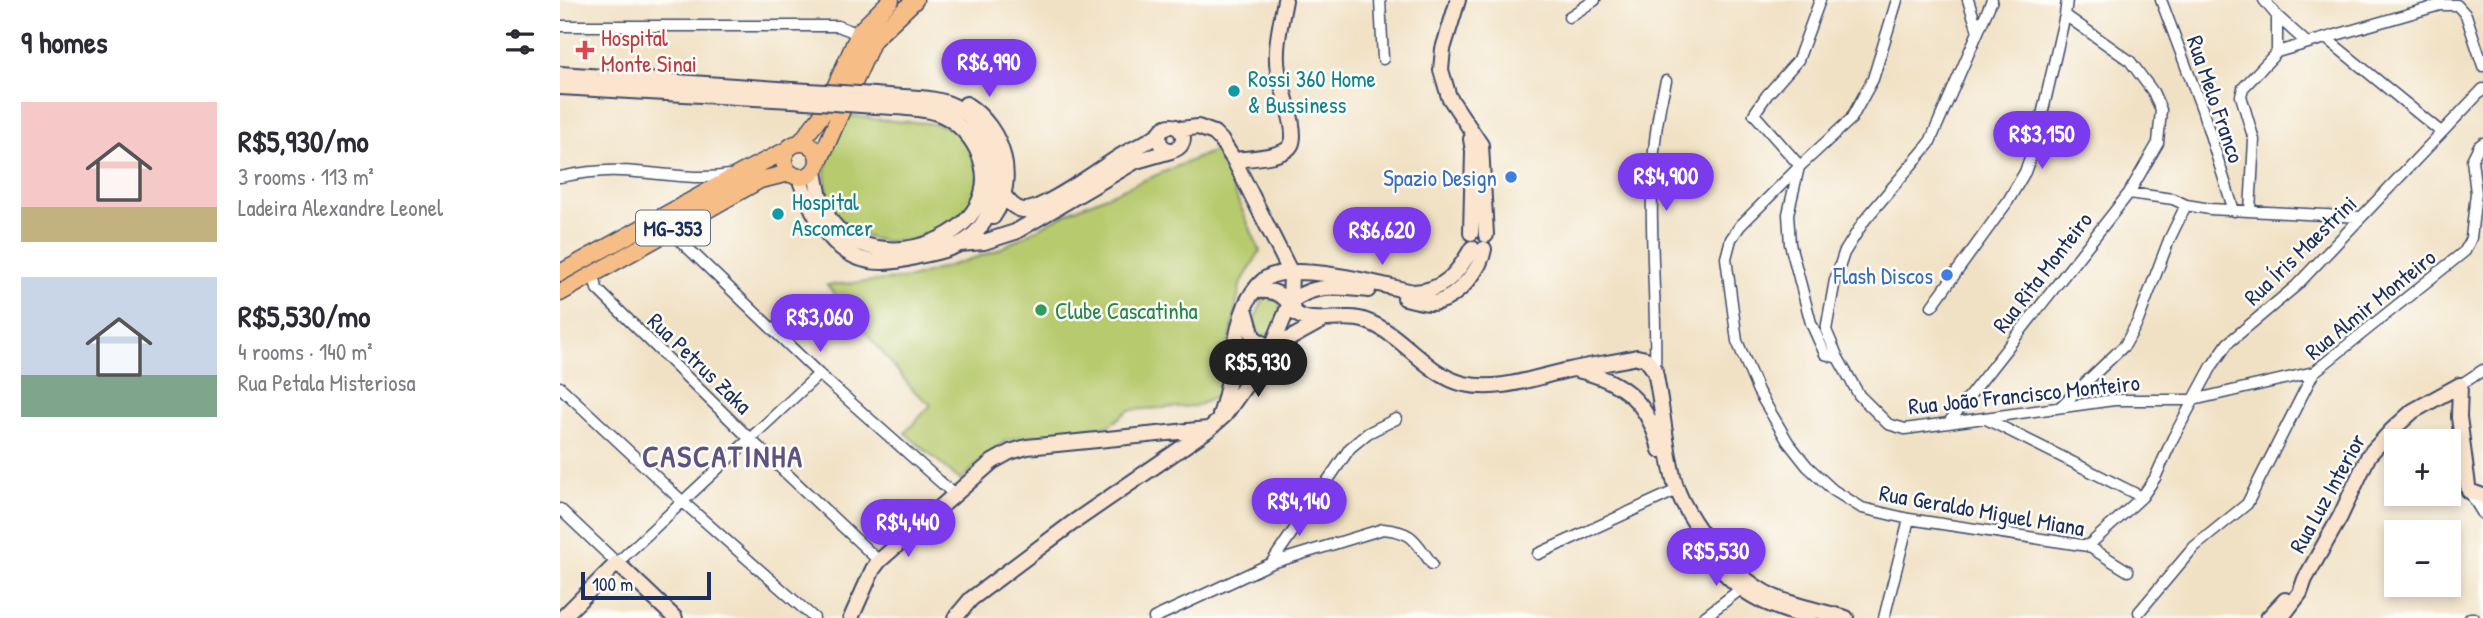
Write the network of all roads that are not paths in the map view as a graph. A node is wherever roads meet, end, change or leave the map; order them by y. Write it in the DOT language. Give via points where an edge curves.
graph roads {
  1 [pos="891,0"];
  2 [pos="915,0"];
  3 [pos="1285,0"];
  4 [pos="1380,0"];
  5 [pos="1458,0"];
  6 [pos="1595,0"];
  7 [pos="1820,0"];
  8 [pos="1897,0"];
  9 [pos="1968,0"];
  10 [pos="1992,0"];
  11 [pos="2067,0"];
  12 [pos="2161,0"];
  13 [pos="2264,0"];
  14 [pos="2065,15"];
  15 [pos="2277,16"];
  16 [pos="1569,17"];
  17 [pos="560,26"];
  18 [pos="1978,31"];
  19 [pos="857,38"];
  20 [pos="2327,39"];
  21 [pos="2307,43"];
  22 [pos="2277,52"];
  23 [pos="1383,59"];
  24 [pos="2483,66"];
  25 [pos="560,74"];
  26 [pos="1666,81"];
  27 [pos="560,87"];
  28 [pos="2483,89"];
  29 [pos="792,95"];
  30 [pos="890,97"];
  31 [pos="875,100"];
  32 [pos="1180,129"];
  33 [pos="2441,132"];
  34 [pos="1160,133"];
  35 [pos="1214,133"];
  36 [pos="2483,143"];
  37 [pos="794,146"];
  38 [pos="1176,148"];
  39 [pos="1234,160"];
  40 [pos="1800,166"];
  41 [pos="817,167"];
  42 [pos="741,173"];
  43 [pos="794,176"];
  44 [pos="560,177"];
  45 [pos="2129,193"];
  46 [pos="1003,194"];
  47 [pos="2186,205"];
  48 [pos="2234,211"];
  49 [pos="2250,211"];
  50 [pos="2361,217"];
  51 [pos="980,228"];
  52 [pos="669,230"];
  53 [pos="1273,240"];
  54 [pos="1478,241"];
  55 [pos="959,245"];
  56 [pos="1282,254"];
  57 [pos="1314,272"];
  58 [pos="560,273"];
  59 [pos="596,273"];
  60 [pos="1291,273"];
  61 [pos="1267,278"];
  62 [pos="1255,291"];
  63 [pos="560,293"];
  64 [pos="1290,303"];
  65 [pos="1932,306"];
  66 [pos="1245,308"];
  67 [pos="1325,319"];
  68 [pos="1656,344"];
  69 [pos="1271,349"];
  70 [pos="1632,358"];
  71 [pos="1838,358"];
  72 [pos="1572,369"];
  73 [pos="2483,370"];
  74 [pos="2314,372"];
  75 [pos="1655,373"];
  76 [pos="819,374"];
  77 [pos="2460,385"];
  78 [pos="560,387"];
  79 [pos="1628,391"];
  80 [pos="2193,400"];
  81 [pos="2059,407"];
  82 [pos="1984,418"];
  83 [pos="1396,419"];
  84 [pos="1949,422"];
  85 [pos="1213,426"];
  86 [pos="750,439"];
  87 [pos="2483,479"];
  88 [pos="2474,491"];
  89 [pos="1673,492"];
  90 [pos="955,495"];
  91 [pos="2142,497"];
  92 [pos="682,502"];
  93 [pos="560,509"];
  94 [pos="2483,514"];
  95 [pos="1909,519"];
  96 [pos="2088,546"];
  97 [pos="1538,554"];
  98 [pos="880,561"];
  99 [pos="617,563"];
  100 [pos="1272,563"];
  101 [pos="1433,564"];
  102 [pos="2128,571"];
  103 [pos="1744,586"];
  104 [pos="2138,612"];
  105 [pos="2275,617"];
  106 [pos="562,618"];
  107 [pos="675,618"];
  108 [pos="814,618"];
  109 [pos="852,618"];
  110 [pos="955,618"];
  111 [pos="1154,618"];
  112 [pos="1703,618"];
  113 [pos="1809,618"];
  114 [pos="1846,618"];
  115 [pos="1884,618"];
  1 -- 19 [label="main road, MG-353"];
  2 -- 41 [label="main road" via="873,40"];
  3 -- 39 [label="main road" via="1276,55 1293,143 1273,156"];
  4 -- 23 [label="street"];
  5 -- 54 [label="main road" via="1441,62 1446,88 1478,139 1483,156"];
  6 -- 16 [label="street"];
  7 -- 40 [label="street" via="1798,60 1754,114"];
  8 -- 40 [label="street, Rua Geraldo Miguel Miana" via="1873,79 1851,119"];
  9 -- 18 [label="street"];
  10 -- 18 [label="street, Rua João Francisco Monteiro"];
  11 -- 14 [label="street"];
  12 -- 48 [label="street, Rua Melo Franco"];
  13 -- 15 [label="street"];
  14 -- 45 [label="street, Rua Rita Monteiro" via="2130,61 2161,110 2158,143"];
  14 -- 65 [label="street" via="2025,172"];
  15 -- 21 [label="street"];
  15 -- 22 [label="street"];
  17 -- 19 [label="street" via="838,26"];
  18 -- 71 [label="street, Rua João Francisco Monteiro" via="1929,144 1864,221 1844,253 1826,330"];
  19 -- 37 [label="main road, MG-353" via="824,112"];
  20 -- 21 [label="street"];
  20 -- 24 [label="street" via="2440,5 2457,5 2466,15"];
  20 -- 33 [label="street"];
  21 -- 22 [label="street"];
  22 -- 49 [label="street" via="2243,88 2254,140"];
  25 -- 29 [label="main road"];
  26 -- 68 [label="street" via="1657,115 1651,191"];
  27 -- 29 [label="main road"];
  28 -- 33 [label="street, Rua Íris Maestrini"];
  29 -- 31 [label="main road, bridge"];
  30 -- 31 [label="main road"];
  30 -- 46 [label="main road" via="938,93 976,111 993,129 1003,152"];
  30 -- 51 [label="main road" via="953,106 981,130 991,151 994,178 991,202"];
  31 -- 41 [label="main road" via="932,111 967,134 979,153 983,181 976,206 964,224 945,238 901,249 864,246 830,219 818,193"];
  32 -- 34 [label="main road" via="1169,126"];
  32 -- 35 [label="main road" via="1198,127"];
  32 -- 38 [label="main road" via="1184,135"];
  33 -- 50 [label="street, Rua Íris Maestrini"];
  34 -- 38 [label="main road" via="1161,145"];
  34 -- 46 [label="main road" via="1041,206 1022,210"];
  35 -- 38 [label="main road"];
  35 -- 39 [label="main road"];
  36 -- 74 [label="street, Rua Almir Monteiro" via="2472,160 2476,193 2465,251"];
  37 -- 41 [label="main road" via="814,148"];
  37 -- 42 [label="main road, MG-353"];
  37 -- 43 [label="main road" via="784,159"];
  38 -- 55 [label="main road" via="1136,161 1015,232"];
  39 -- 53 [label="main road"];
  40 -- 71 [label="street" via="1788,214 1790,243 1811,323 1825,354"];
  40 -- 95 [label="street, Rua Geraldo Miguel Miana" via="1731,239 1726,258 1737,341 1758,391 1807,466 1833,491 1862,508"];
  41 -- 43 [label="main road, MG-353" via="810,176"];
  42 -- 44 [label="street" via="712,178 618,171"];
  42 -- 58 [label="main road, MG-353"];
  43 -- 52 [label="main road, MG-353" via="779,174 760,180"];
  43 -- 55 [label="main road" via="817,221 852,256 883,262"];
  45 -- 47 [label="street"];
  45 -- 84 [label="street, Rua Rita Monteiro"];
  46 -- 51 [label="main road" via="993,217"];
  47 -- 48 [label="street"];
  47 -- 81 [label="street" via="2125,345"];
  48 -- 49 [label="street"];
  49 -- 50 [label="street"];
  50 -- 80 [label="street, Rua Íris Maestrini" via="2296,286 2228,343"];
  51 -- 55 [label="main road"];
  52 -- 59 [label="main road, MG-353"];
  52 -- 76 [label="street"];
  53 -- 56 [label="main road"];
  53 -- 61 [label="main road"];
  54 -- 57 [label="main road" via="1451,278 1424,292"];
  54 -- 64 [label="main road" via="1482,258 1472,276 1439,302 1371,290 1324,288 1301,293"];
  56 -- 57 [label="main road"];
  56 -- 60 [label="main road"];
  57 -- 60 [label="main road"];
  59 -- 63 [label="main road, MG-353"];
  59 -- 86 [label="street, Rua Petrus Zaka" via="597,289"];
  60 -- 61 [label="main road"];
  60 -- 64 [label="main road"];
  61 -- 62 [label="main road"];
  62 -- 64 [label="main road" via="1276,292"];
  62 -- 66 [label="main road"];
  64 -- 67 [label="main road" via="1299,315"];
  64 -- 69 [label="main road"];
  66 -- 69 [label="main road" via="1250,332"];
  66 -- 85 [label="main road" via="1228,388"];
  67 -- 69 [label="main road"];
  67 -- 72 [label="main road" via="1350,317 1378,326 1444,376 1463,383 1495,386"];
  68 -- 70 [label="street"];
  68 -- 75 [label="street"];
  69 -- 85 [label="main road"];
  70 -- 72 [label="main road"];
  70 -- 75 [label="main road" via="1650,362"];
  70 -- 79 [label="main road" via="1621,375"];
  71 -- 84 [label="street, Rua João Francisco Monteiro" via="1859,395 1888,424 1905,429"];
  72 -- 79 [label="main road"];
  73 -- 77 [label="street"];
  74 -- 80 [label="street, Rua João Francisco Monteiro"];
  74 -- 104 [label="street, Rua Almir Monteiro" via="2247,504 2194,547"];
  75 -- 79 [label="main road" via="1643,391"];
  75 -- 89 [label="main road"];
  76 -- 86 [label="street"];
  76 -- 90 [label="street"];
  77 -- 88 [label="main road" via="2459,417"];
  77 -- 105 [label="main road, Rua Luz Interior" via="2413,411 2369,455 2305,579"];
  78 -- 92 [label="street"];
  79 -- 89 [label="main road" via="1651,420"];
  80 -- 81 [label="street, Rua João Francisco Monteiro" via="2114,400"];
  80 -- 91 [label="street, Rua Íris Maestrini"];
  81 -- 82 [label="street, Rua João Francisco Monteiro"];
  82 -- 84 [label="street, Rua João Francisco Monteiro"];
  82 -- 91 [label="street"];
  83 -- 100 [label="street" via="1350,448"];
  85 -- 90 [label="main road" via="1027,447 992,462"];
  85 -- 110 [label="main road" via="971,598"];
  86 -- 92 [label="street"];
  86 -- 98 [label="street, Rua Petrus Zaka"];
  87 -- 88 [label="main road"];
  88 -- 94 [label="street"];
  89 -- 97 [label="street"];
  89 -- 103 [label="main road"];
  90 -- 98 [label="main road"];
  91 -- 96 [label="street, Rua Íris Maestrini"];
  92 -- 99 [label="street"];
  92 -- 108 [label="street"];
  93 -- 99 [label="street"];
  95 -- 96 [label="street, Rua Geraldo Miguel Miana"];
  95 -- 115 [label="street"];
  96 -- 102 [label="street, Rua Geraldo Miguel Miana"];
  98 -- 109 [label="main road"];
  99 -- 106 [label="main road"];
  99 -- 107 [label="main road"];
  100 -- 101 [label="street" via="1383,529 1411,535"];
  100 -- 111 [label="street"];
  103 -- 112 [label="street"];
  103 -- 113 [label="main road" via="1769,606"];
  103 -- 114 [label="main road"];
}
